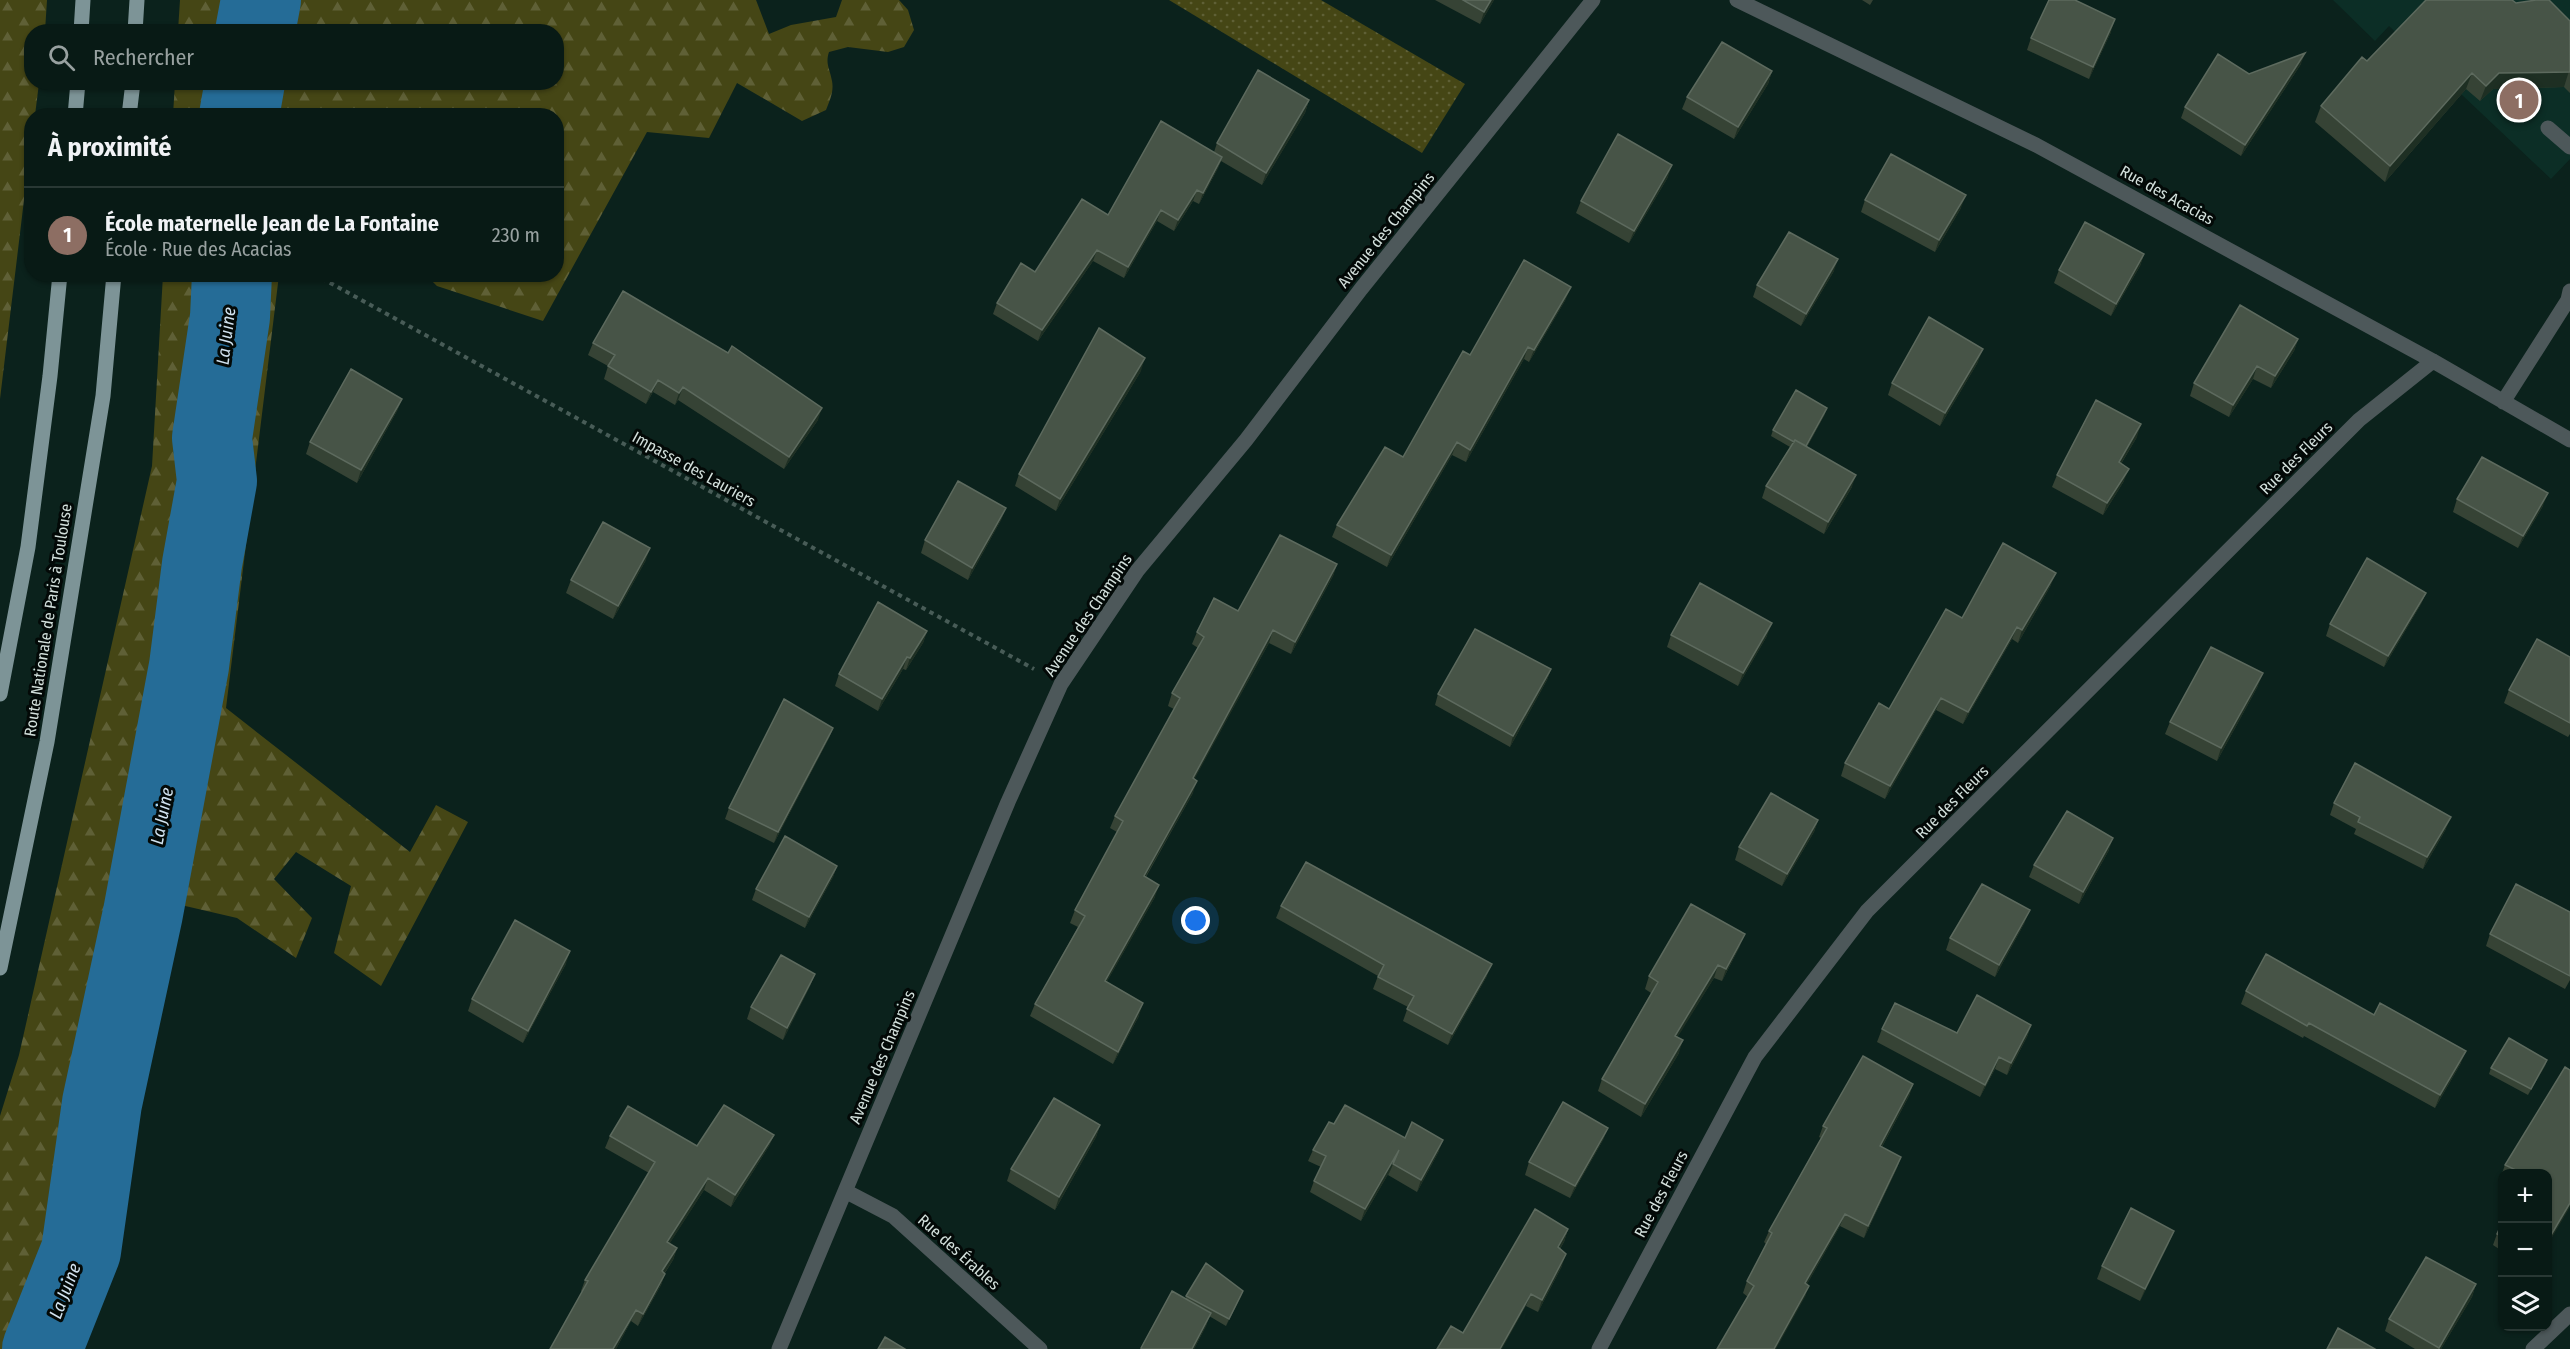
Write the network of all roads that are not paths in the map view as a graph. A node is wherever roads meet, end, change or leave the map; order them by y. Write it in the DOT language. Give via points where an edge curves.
graph roads {
  1 [pos="83,0"];
  2 [pos="137,0"];
  3 [pos="1593,0"];
  4 [pos="1737,0"];
  5 [pos="82,24"];
  6 [pos="136,24"];
  7 [pos="77,90"];
  8 [pos="132,90"];
  9 [pos="76,108"];
  10 [pos="130,108"];
  11 [pos="2548,128"];
  12 [pos="2570,147"];
  13 [pos="59,282"];
  14 [pos="113,282"];
  15 [pos="2570,291"];
  16 [pos="2433,361"];
  17 [pos="2503,402"];
  18 [pos="2570,440"];
  19 [pos="0,694"];
  20 [pos="0,968"];
  21 [pos="847,1192"];
  22 [pos="2570,1314"];
  23 [pos="779,1349"];
  24 [pos="1040,1349"];
  25 [pos="1599,1349"];
  26 [pos="2533,1349"];
  1 -- 5 [label="main road"];
  2 -- 6 [label="main road"];
  3 -- 21 [label="street, Avenue des Champins" via="1361,289 1246,440 1137,571 1061,684 882,1100"];
  4 -- 16 [label="street, Rue des Acacias" via="2036,145"];
  7 -- 9 [label="main road"];
  8 -- 10 [label="main road"];
  11 -- 12 [label="street"];
  13 -- 19 [label="main road, Route Nationale de Paris à Toulouse" via="28,547"];
  14 -- 20 [label="main road, Route Nationale de Paris à Toulouse" via="103,396 48,731"];
  15 -- 17 [label="street"];
  16 -- 17 [label="street, Rue des Acacias"];
  16 -- 25 [label="street, Rue des Fleurs" via="2359,420 1867,911 1755,1057"];
  17 -- 18 [label="street, Rue des Acacias"];
  21 -- 23 [label="street, Avenue des Champins"];
  21 -- 24 [label="street, Rue des Érables" via="893,1216"];
  22 -- 26 [label="street"];
}
